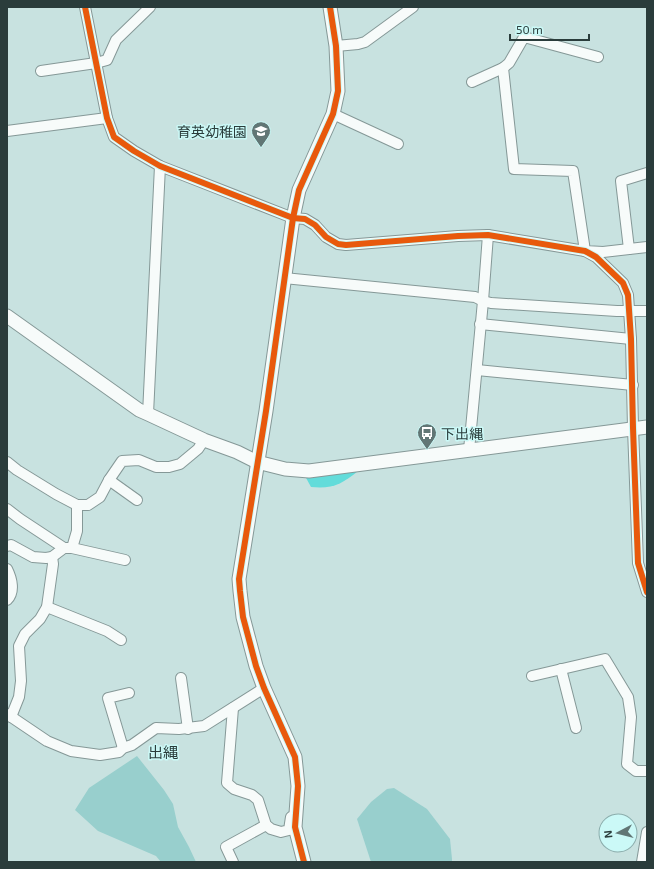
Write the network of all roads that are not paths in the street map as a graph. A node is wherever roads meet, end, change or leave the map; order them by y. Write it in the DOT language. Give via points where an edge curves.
graph roads {
  1 [pos="85,7"];
  2 [pos="150,7"];
  3 [pos="330,7"];
  4 [pos="413,7"];
  5 [pos="336,46"];
  6 [pos="598,57"];
  7 [pos="96,63"];
  8 [pos="503,68"];
  9 [pos="41,71"];
  10 [pos="472,82"];
  11 [pos="333,114"];
  12 [pos="107,118"];
  13 [pos="7,131"];
  14 [pos="398,144"];
  15 [pos="160,166"];
  16 [pos="647,173"];
  17 [pos="292,218"];
  18 [pos="488,235"];
  19 [pos="647,247"];
  20 [pos="629,249"];
  21 [pos="585,251"];
  22 [pos="284,278"];
  23 [pos="483,302"];
  24 [pos="647,311"];
  25 [pos="630,312"];
  26 [pos="7,316"];
  27 [pos="480,324"];
  28 [pos="632,339"];
  29 [pos="476,370"];
  30 [pos="633,385"];
  31 [pos="148,414"];
  32 [pos="647,427"];
  33 [pos="633,428"];
  34 [pos="204,440"];
  35 [pos="468,450"];
  36 [pos="7,462"];
  37 [pos="257,462"];
  38 [pos="109,480"];
  39 [pos="137,500"];
  40 [pos="77,505"];
  41 [pos="7,509"];
  42 [pos="7,546"];
  43 [pos="68,548"];
  44 [pos="52,557"];
  45 [pos="125,560"];
  46 [pos="7,569"];
  47 [pos="647,592"];
  48 [pos="7,600"];
  49 [pos="47,607"];
  50 [pos="121,640"];
  51 [pos="561,669"];
  52 [pos="532,676"];
  53 [pos="181,678"];
  54 [pos="264,688"];
  55 [pos="129,693"];
  56 [pos="233,708"];
  57 [pos="9,716"];
  58 [pos="576,728"];
  59 [pos="188,729"];
  60 [pos="123,748"];
  61 [pos="647,771"];
  62 [pos="296,812"];
  63 [pos="266,825"];
  64 [pos="647,832"];
  65 [pos="233,862"];
  66 [pos="304,862"];
  67 [pos="642,862"];
  1 -- 7 [label="street"];
  2 -- 7 [label="street" via="116,40 107,60"];
  3 -- 5 [label="street"];
  4 -- 5 [label="street" via="365,42"];
  5 -- 11 [label="street" via="338,91"];
  6 -- 8 [label="street" via="524,37 509,63"];
  7 -- 9 [label="street"];
  7 -- 12 [label="street"];
  8 -- 10 [label="street"];
  8 -- 21 [label="street" via="514,169 573,171"];
  11 -- 14 [label="street"];
  11 -- 17 [label="street" via="298,190"];
  12 -- 13 [label="street"];
  12 -- 15 [label="street" via="114,137"];
  15 -- 17 [label="street"];
  15 -- 31 [label="street"];
  16 -- 20 [label="street" via="621,181"];
  17 -- 18 [label="street" via="305,219 326,237 338,244 346,245"];
  17 -- 22 [label="street"];
  18 -- 21 [label="street"];
  18 -- 23 [label="street"];
  19 -- 20 [label="street"];
  20 -- 21 [label="street"];
  21 -- 25 [label="street" via="596,257 623,283 628,295"];
  22 -- 23 [label="street" via="476,297"];
  22 -- 37 [label="street"];
  23 -- 25 [label="street"];
  23 -- 27 [label="street"];
  24 -- 25 [label="street"];
  25 -- 28 [label="street"];
  26 -- 31 [label="street"];
  27 -- 28 [label="street"];
  27 -- 29 [label="street"];
  28 -- 30 [label="street"];
  29 -- 30 [label="street"];
  29 -- 35 [label="street"];
  30 -- 33 [label="street"];
  31 -- 34 [label="street"];
  32 -- 33 [label="street"];
  33 -- 35 [label="street"];
  33 -- 47 [label="street" via="638,563"];
  34 -- 37 [label="street"];
  34 -- 38 [label="street" via="198,449 180,464 156,467 139,460 122,461"];
  35 -- 37 [label="street" via="309,471 285,469"];
  36 -- 40 [label="street"];
  37 -- 54 [label="street" via="239,579 243,617"];
  38 -- 39 [label="street"];
  38 -- 40 [label="street" via="100,496 88,505"];
  40 -- 43 [label="street" via="77,531"];
  41 -- 43 [label="street"];
  42 -- 44 [label="street" via="33,557"];
  43 -- 44 [label="street"];
  43 -- 45 [label="street"];
  44 -- 49 [label="street"];
  46 -- 48 [label="street" via="12,593"];
  49 -- 50 [label="street" via="107,631"];
  49 -- 57 [label="street" via="40,619 25,634 19,646 22,682 19,697"];
  51 -- 52 [label="street"];
  51 -- 58 [label="street"];
  51 -- 61 [label="street" via="606,659 628,697 630,717 627,764 636,771"];
  53 -- 59 [label="street"];
  54 -- 56 [label="street"];
  54 -- 62 [label="street" via="295,757 298,786"];
  55 -- 60 [label="street" via="108,698"];
  56 -- 59 [label="street" via="204,726"];
  56 -- 63 [label="street" via="227,783 258,800"];
  57 -- 60 [label="street" via="47,740 71,751 100,755 119,752"];
  59 -- 60 [label="street" via="156,728 132,745"];
  62 -- 63 [label="street" via="291,816 289,830 270,830"];
  62 -- 66 [label="street" via="295,827"];
  63 -- 65 [label="street" via="226,847"];
  64 -- 67 [label="street"];
}
